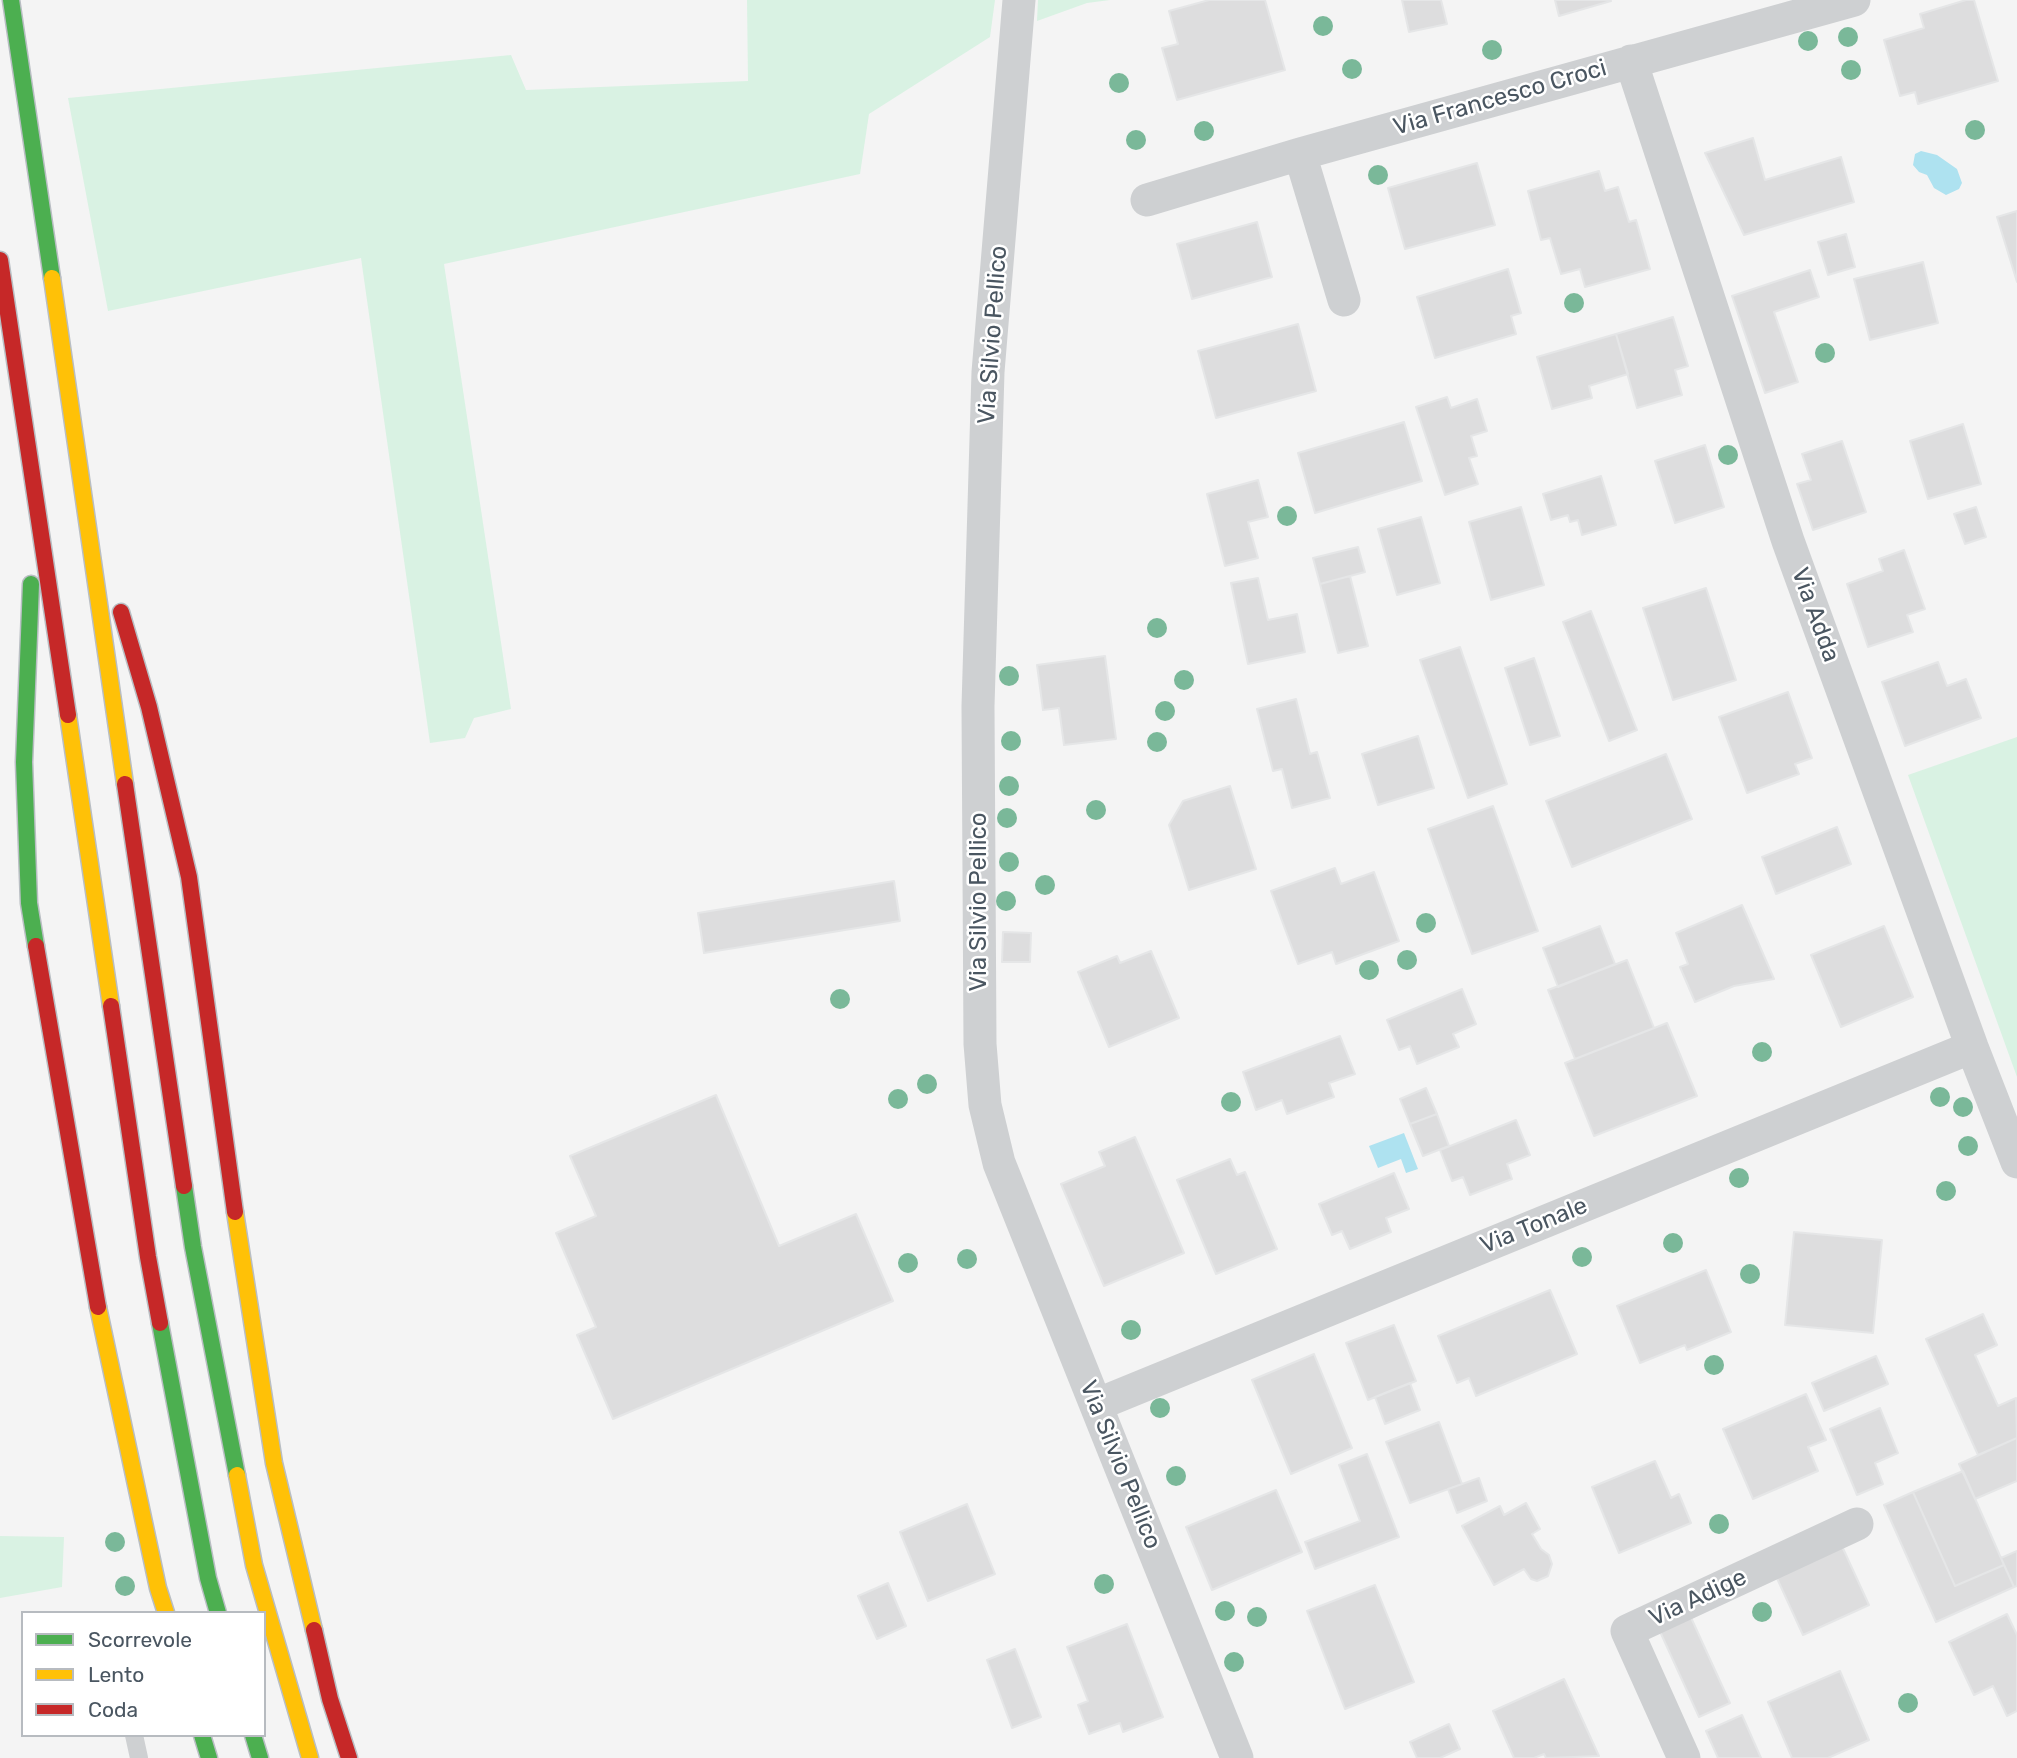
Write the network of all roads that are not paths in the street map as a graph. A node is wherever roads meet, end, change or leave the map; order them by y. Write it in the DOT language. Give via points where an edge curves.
graph roads {
  1 [pos="11,0"];
  2 [pos="1019,0"];
  3 [pos="1854,0"];
  4 [pos="1631,61"];
  5 [pos="1300,154"];
  6 [pos="1147,200"];
  7 [pos="0,260"];
  8 [pos="1344,300"];
  9 [pos="83,486"];
  10 [pos="35,494"];
  11 [pos="1972,1047"];
  12 [pos="2017,1162"];
  13 [pos="1096,1405"];
  14 [pos="1857,1524"];
  15 [pos="165,1611"];
  16 [pos="217,1611"];
  17 [pos="134,1737"];
  18 [pos="203,1737"];
  19 [pos="254,1737"];
  20 [pos="139,1758"];
  21 [pos="209,1758"];
  22 [pos="260,1758"];
  23 [pos="310,1758"];
  24 [pos="349,1758"];
  25 [pos="1237,1758"];
  26 [pos="1684,1758"];
  1 -- 9 [label="highway"];
  2 -- 13 [label="street, Via Silvio Pellico" via="988,372 978,706 981,1044 985,1105 999,1163"];
  3 -- 4 [label="street, Via Francesco Croci"];
  4 -- 5 [label="street, Via Francesco Croci"];
  4 -- 11 [label="street, Via Adda" via="1788,541"];
  5 -- 6 [label="street, Via Francesco Croci"];
  5 -- 8 [label="street"];
  7 -- 10 [label="highway"];
  9 -- 23 [label="highway" via="193,1247 254,1565"];
  9 -- 24 [label="highway" via="149,707 189,877 274,1463 330,1699"];
  10 -- 15 [label="highway" via="24,762 29,903 89,1265"];
  10 -- 16 [label="highway" via="148,1257"];
  11 -- 12 [label="street, Via Adda"];
  11 -- 13 [label="street, Via Tonale"];
  13 -- 25 [label="street, Via Silvio Pellico"];
  14 -- 26 [label="street, Via Adige" via="1627,1631"];
  17 -- 20 [label="lane"];
  18 -- 21 [label="highway"];
  19 -- 22 [label="highway"];
}
